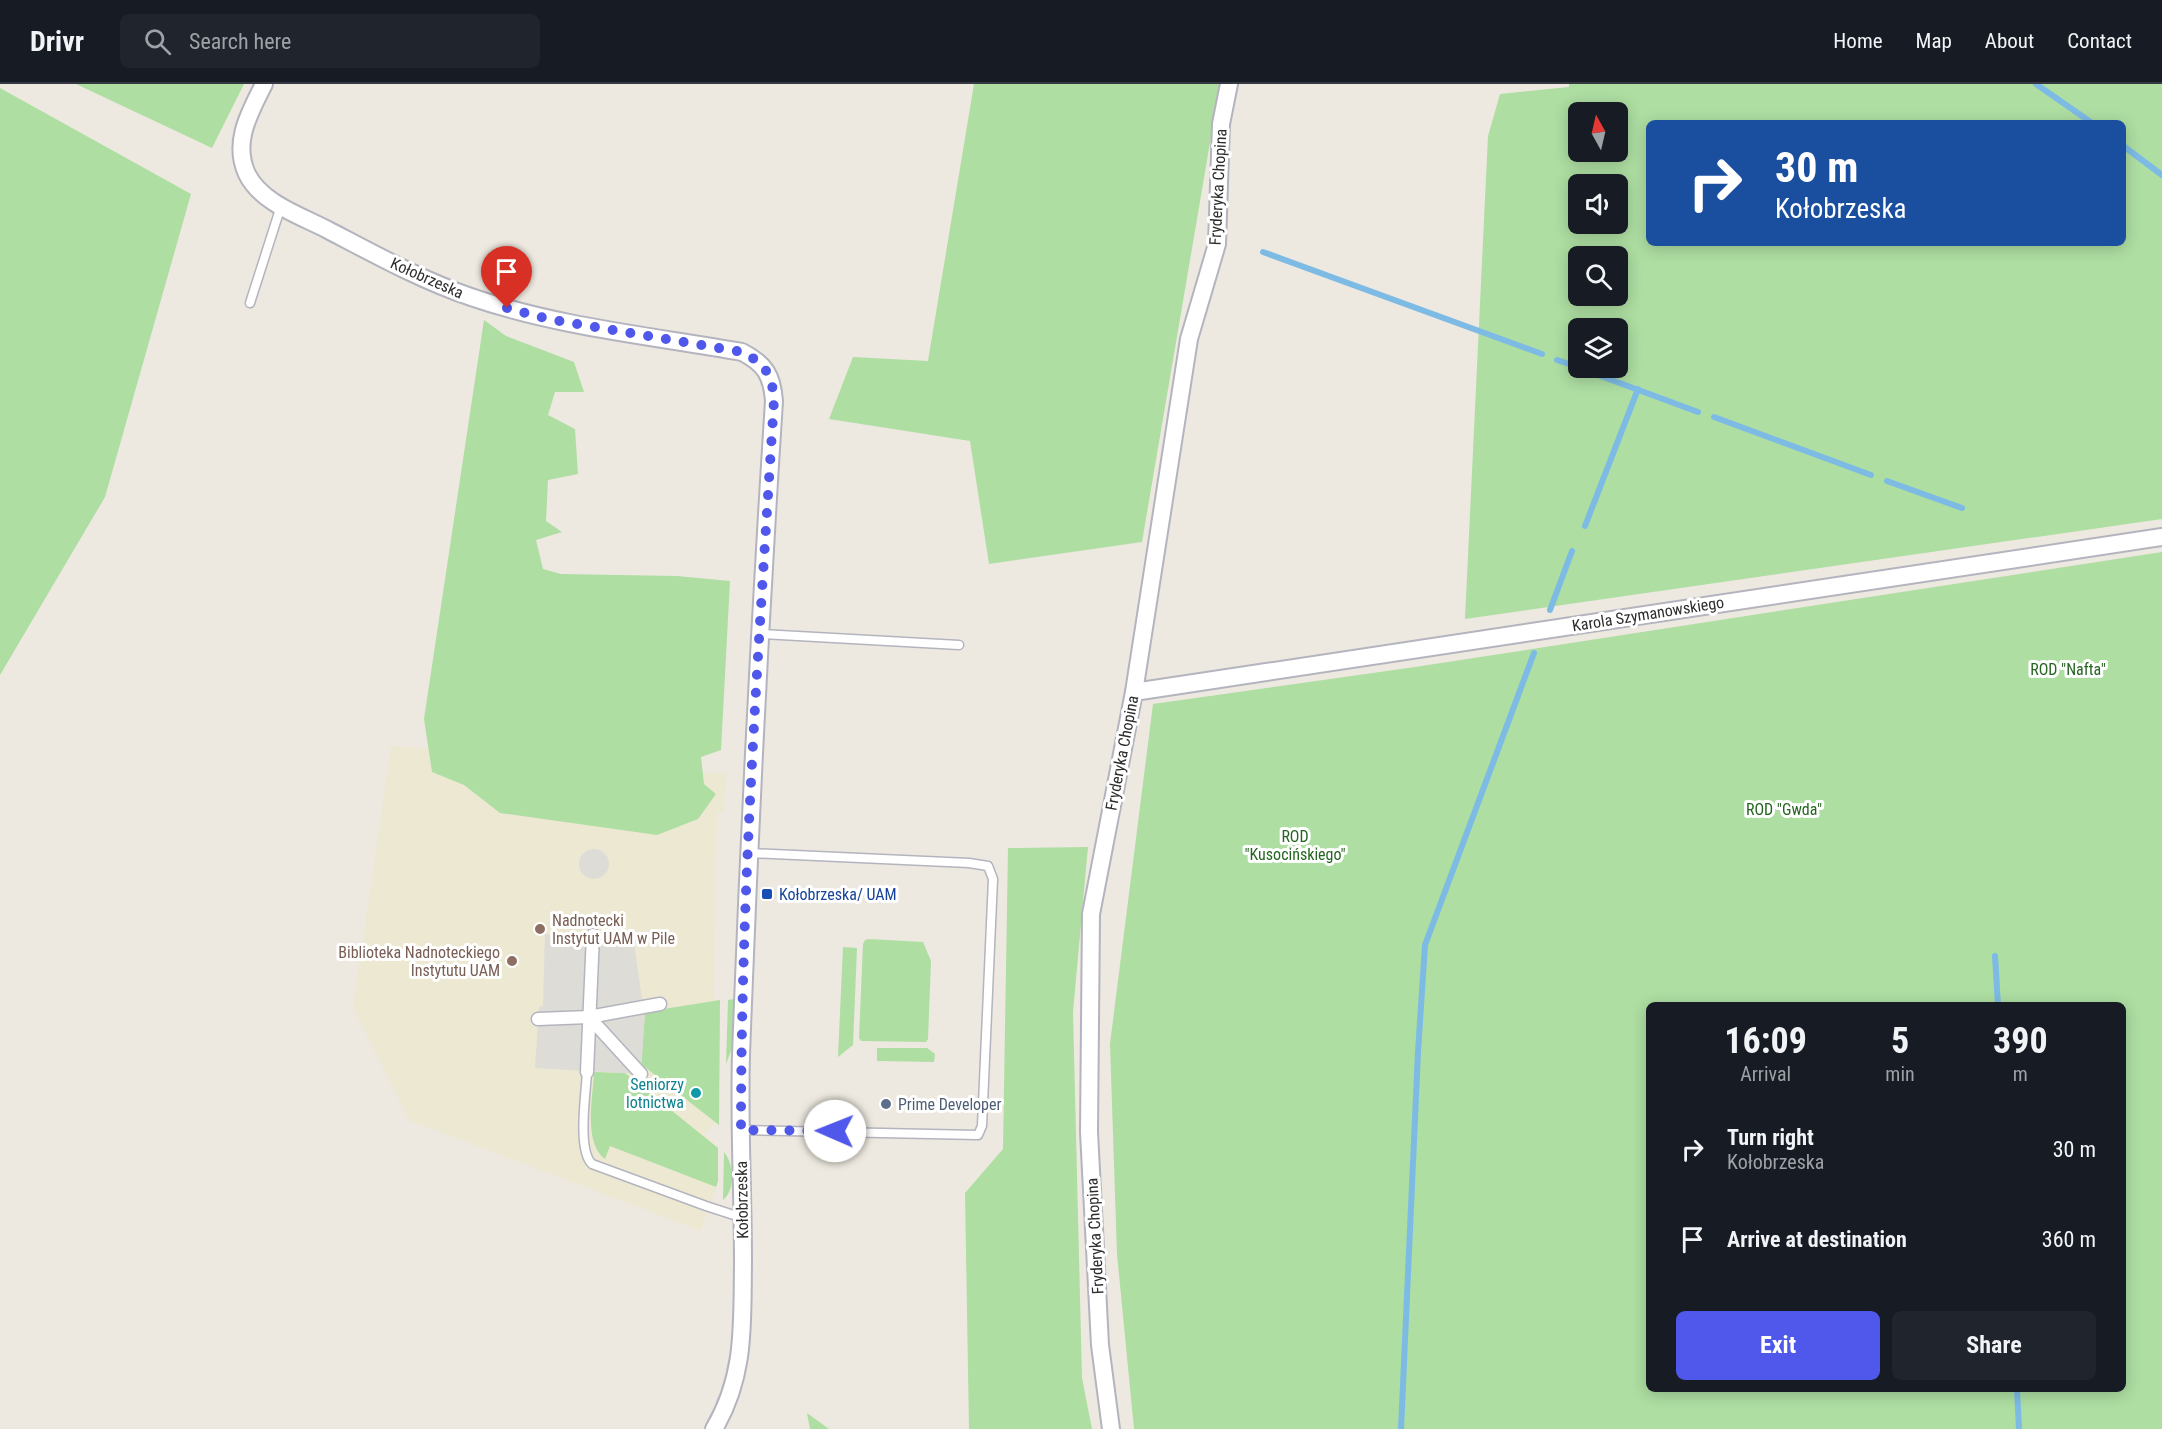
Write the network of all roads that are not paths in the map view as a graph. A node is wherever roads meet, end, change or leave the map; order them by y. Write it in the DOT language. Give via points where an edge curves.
graph roads {
  1 [pos="264,84"];
  2 [pos="1229,84"];
  3 [pos="281,206"];
  4 [pos="250,303"];
  5 [pos="2162,537"];
  6 [pos="760,634"];
  7 [pos="960,645"];
  8 [pos="1134,692"];
  9 [pos="749,853"];
  10 [pos="593,935"];
  11 [pos="660,1004"];
  12 [pos="589,1017"];
  13 [pos="538,1019"];
  14 [pos="587,1072"];
  15 [pos="640,1074"];
  16 [pos="741,1130"];
  17 [pos="743,1218"];
  18 [pos="714,1429"];
  19 [pos="1111,1429"];
  1 -- 3 [label="street, Kołobrzeska" via="246,121 241,138 242,158 253,184"];
  2 -- 8 [label="street, Fryderyka Chopina" via="1221,124 1217,244 1189,339"];
  3 -- 4 [label="lane"];
  3 -- 6 [label="street, Kołobrzeska" via="380,257 470,297 548,319 742,352 757,359 770,378 774,400"];
  5 -- 8 [label="street, Karola Szymanowskiego"];
  6 -- 7 [label="lane"];
  6 -- 9 [label="street, Kołobrzeska"];
  8 -- 19 [label="street, Fryderyka Chopina" via="1091,914 1089,1132 1100,1345"];
  9 -- 16 [label="street, Kołobrzeska"];
  9 -- 16 [label="lane" via="969,863 988,866 993,879 982,1126 978,1135"];
  10 -- 12 [label="street"];
  11 -- 12 [label="street"];
  12 -- 13 [label="street"];
  12 -- 14 [label="street"];
  12 -- 15 [label="street"];
  14 -- 17 [label="lane" via="584,1139 585,1155 592,1164"];
  16 -- 17 [label="street, Kołobrzeska"];
  17 -- 18 [label="street, Kołobrzeska" via="740,1354 732,1391"];
}
